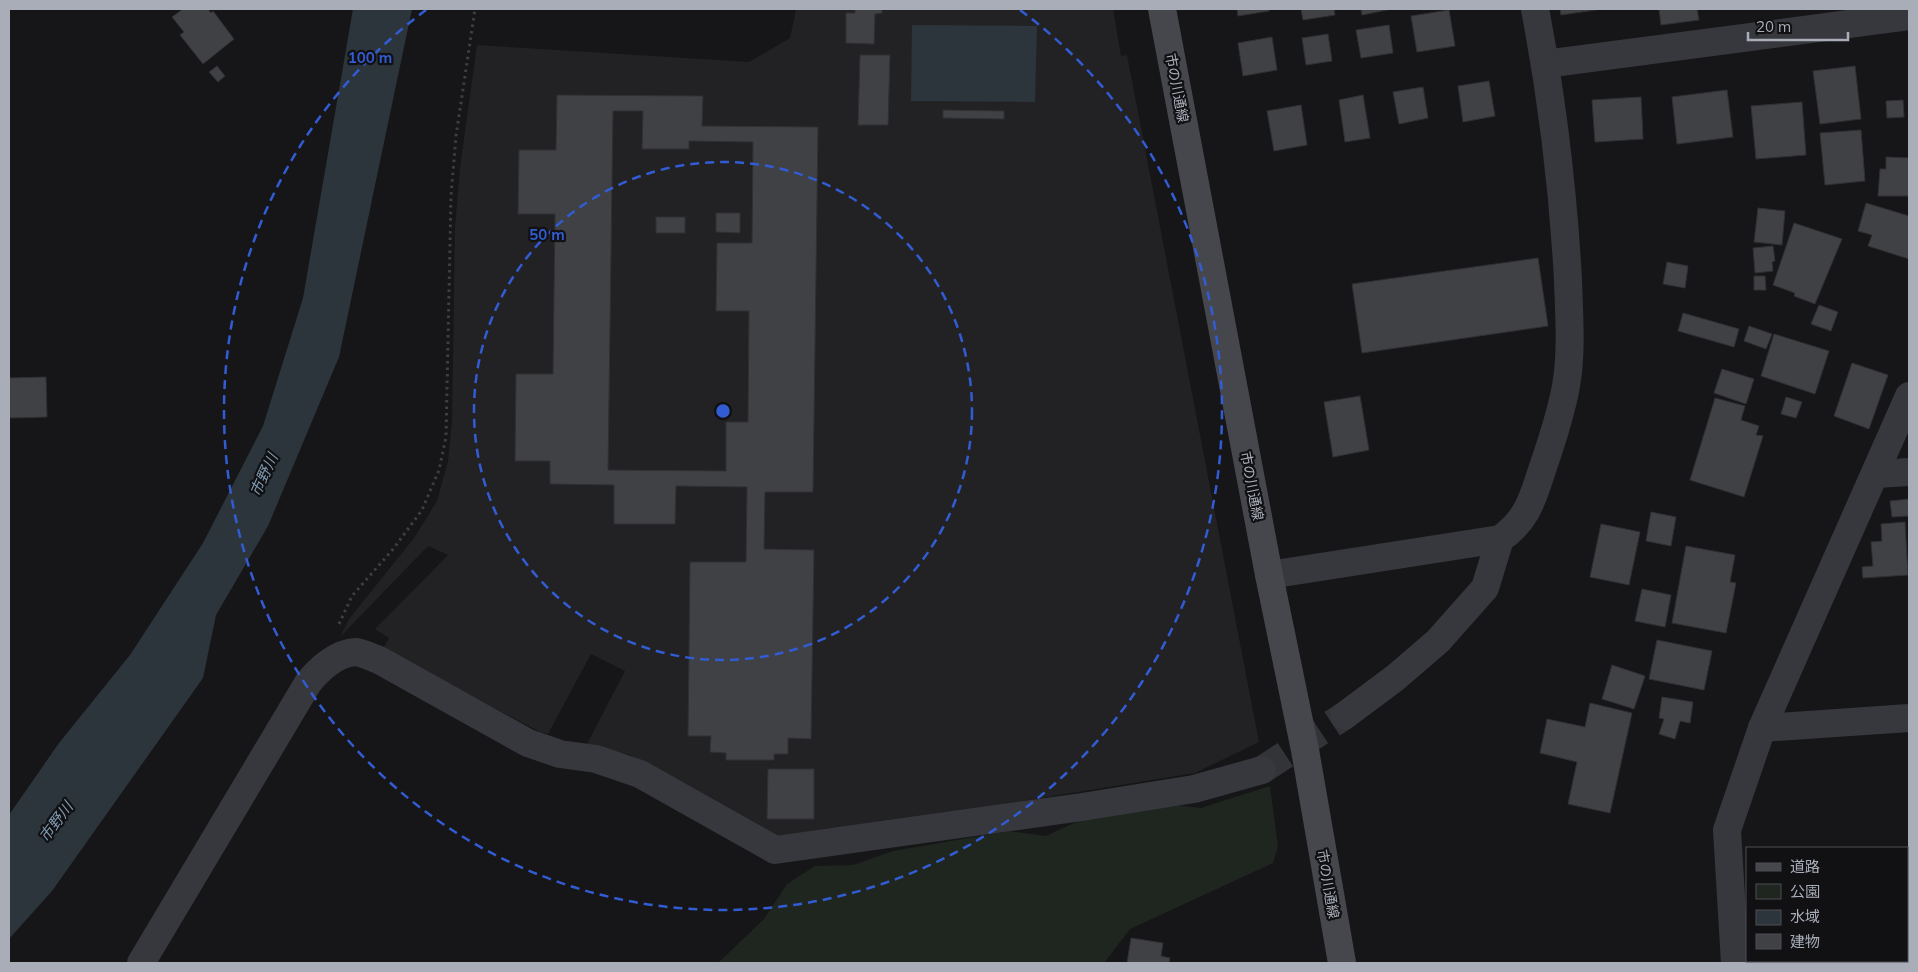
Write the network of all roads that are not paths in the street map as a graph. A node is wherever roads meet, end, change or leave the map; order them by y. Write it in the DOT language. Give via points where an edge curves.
graph roads {
  1 [pos="1162,9"];
  2 [pos="1535,9"];
  3 [pos="1909,16"];
  4 [pos="1545,64"];
  5 [pos="1909,396"];
  6 [pos="1909,472"];
  7 [pos="1876,474"];
  8 [pos="1500,539"];
  9 [pos="1268,575"];
  10 [pos="1344,716"];
  11 [pos="1909,718"];
  12 [pos="1762,728"];
  13 [pos="1262,770"];
  14 [pos="141,963"];
  15 [pos="1342,963"];
  16 [pos="1735,963"];
  1 -- 9 [label="street, 市の川通線"];
  2 -- 4 [label="street"];
  3 -- 4 [label="street"];
  4 -- 8 [label="street" via="1565,221 1569,319 1566,385 1530,507 1514,529"];
  5 -- 7 [label="street"];
  6 -- 7 [label="street"];
  7 -- 12 [label="street"];
  8 -- 9 [label="street"];
  8 -- 10 [label="street" via="1485,588 1438,641"];
  9 -- 15 [label="street, 市の川通線" via="1305,750"];
  11 -- 12 [label="street"];
  12 -- 16 [label="street" via="1727,830"];
  13 -- 14 [label="street" via="1194,789 775,850 640,774 596,759 560,754 528,744 379,660 355,652 331,661 319,669 308,683"];
}
